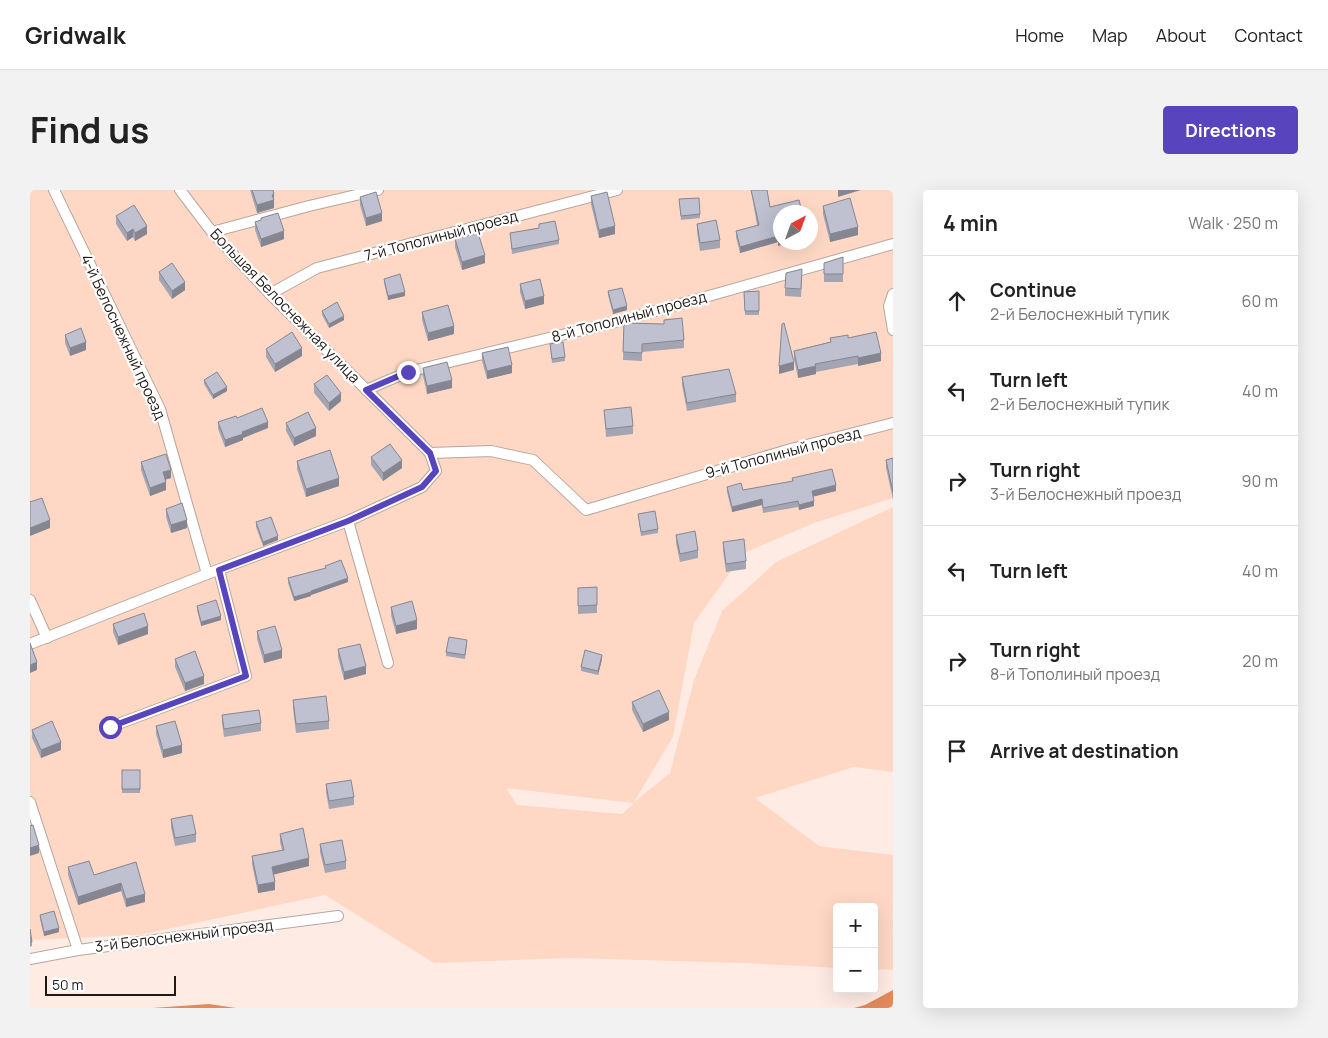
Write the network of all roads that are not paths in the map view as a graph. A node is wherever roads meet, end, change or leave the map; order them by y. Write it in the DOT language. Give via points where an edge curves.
graph roads {
  1 [pos="54,190"];
  2 [pos="180,190"];
  3 [pos="378,190"];
  4 [pos="617,190"];
  5 [pos="212,232"];
  6 [pos="893,244"];
  7 [pos="270,294"];
  8 [pos="893,294"];
  9 [pos="893,330"];
  10 [pos="366,390"];
  11 [pos="893,423"];
  12 [pos="430,453"];
  13 [pos="348,521"];
  14 [pos="219,570"];
  15 [pos="207,574"];
  16 [pos="30,600"];
  17 [pos="47,638"];
  18 [pos="30,644"];
  19 [pos="388,663"];
  20 [pos="110,727"];
  21 [pos="30,802"];
  22 [pos="338,916"];
  23 [pos="78,950"];
  24 [pos="30,958"];
  1 -- 15 [label="lane, 4-й Белоснежный проезд" via="160,409"];
  2 -- 5 [label="lane, Большая Белоснежная улица"];
  3 -- 5 [label="lane"];
  4 -- 7 [label="lane, 7-й Тополиный проезд" via="317,268"];
  5 -- 7 [label="lane, Большая Белоснежная улица"];
  6 -- 10 [label="lane, 8-й Тополиный проезд" via="620,321 408,372"];
  7 -- 10 [label="lane, Большая Белоснежная улица"];
  8 -- 9 [label="lane" via="889,306"];
  10 -- 12 [label="lane, Большая Белоснежная улица"];
  11 -- 12 [label="lane, 9-й Тополиный проезд" via="791,449 586,510 532,460 491,451"];
  12 -- 13 [label="lane" via="436,471 422,487"];
  13 -- 14 [label="lane"];
  13 -- 19 [label="lane"];
  14 -- 15 [label="lane"];
  14 -- 20 [label="lane" via="246,676"];
  15 -- 17 [label="lane"];
  16 -- 17 [label="lane"];
  17 -- 18 [label="lane"];
  21 -- 23 [label="lane"];
  22 -- 23 [label="lane, 3-й Белоснежный проезд"];
  23 -- 24 [label="lane, 3-й Белоснежный проезд"];
}
